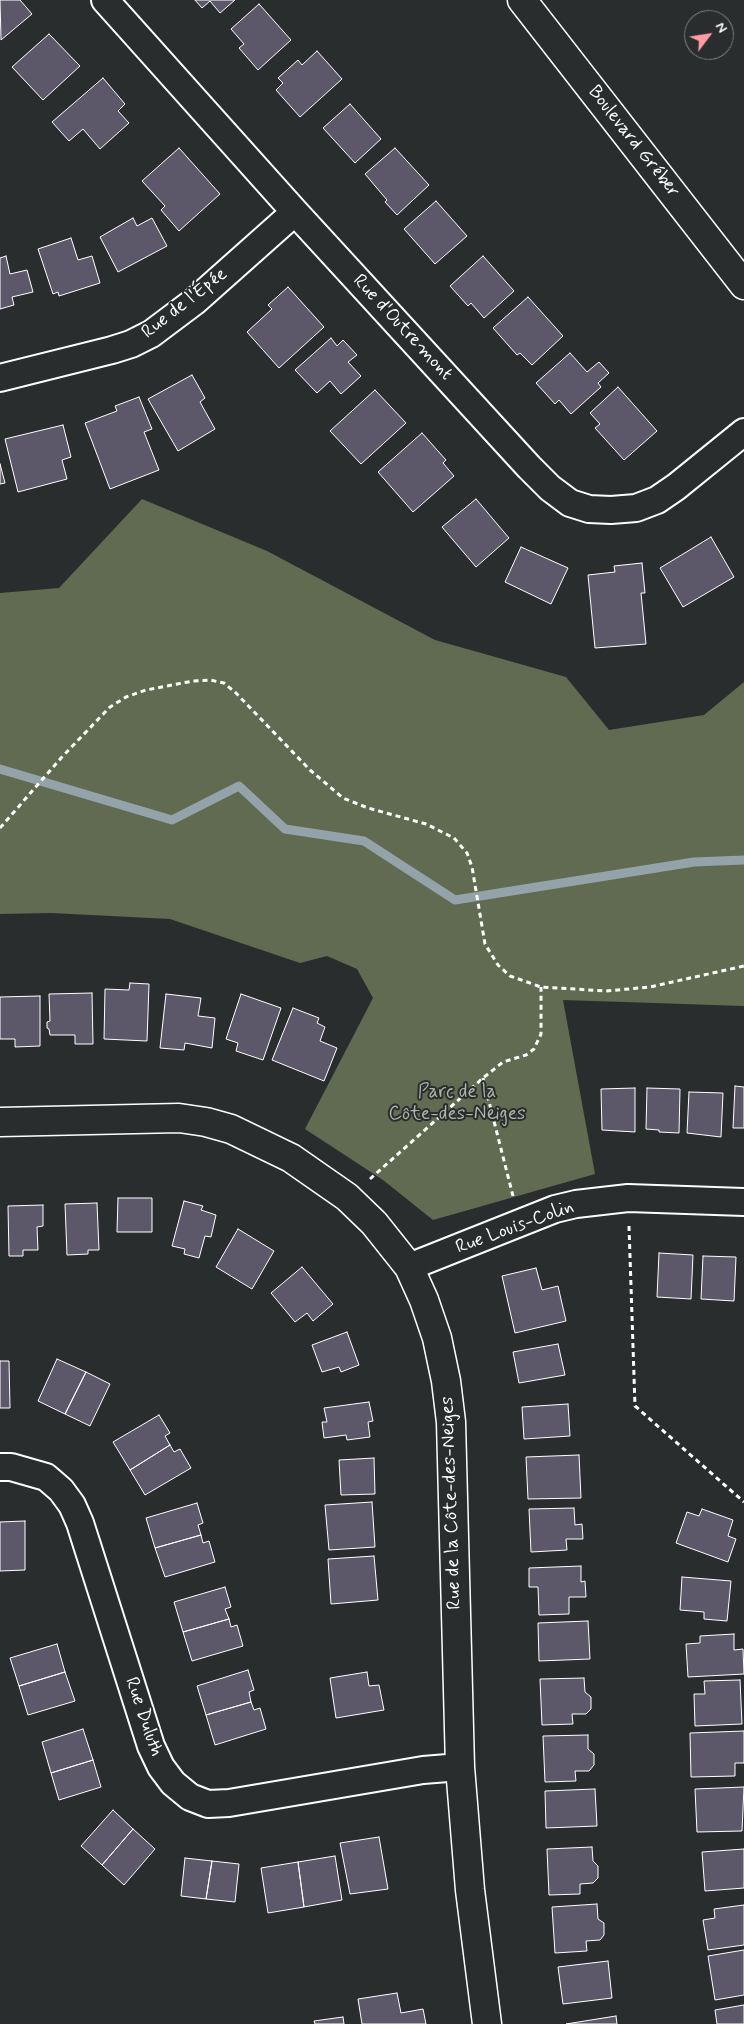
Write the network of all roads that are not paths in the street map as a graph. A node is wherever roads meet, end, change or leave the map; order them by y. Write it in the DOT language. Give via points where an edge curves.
graph roads {
  1 [pos="105,0"];
  2 [pos="522,0"];
  3 [pos="295,212"];
  4 [pos="744,285"];
  5 [pos="0,378"];
  6 [pos="744,432"];
  7 [pos="0,1122"];
  8 [pos="744,1202"];
  9 [pos="409,1268"];
  10 [pos="0,1467"];
  11 [pos="460,1767"];
  12 [pos="487,2024"];
  1 -- 3 [label="street, Rue d'Outremont"];
  2 -- 4 [label="street, Boulevard Gréber"];
  3 -- 5 [label="street, Rue de l'Épée" via="195,301 152,334 112,350"];
  3 -- 6 [label="street, Rue d'Outremont" via="529,467 570,502 589,509 611,510 636,508 657,500"];
  7 -- 9 [label="street, Rue de la Côte-des-Neiges" via="179,1118 231,1130 290,1158 347,1197 374,1223"];
  8 -- 9 [label="street, Rue Louis-Colin" via="628,1198 576,1204"];
  9 -- 11 [label="street, Rue de la Côte-des-Neiges" via="437,1338 451,1422"];
  10 -- 11 [label="street, Rue Duluth" via="12,1467 46,1477 72,1505 151,1746 173,1783 190,1797 208,1804 229,1804 423,1770"];
  11 -- 12 [label="street, Rue de la Côte-des-Neiges" via="471,1900"];
}
